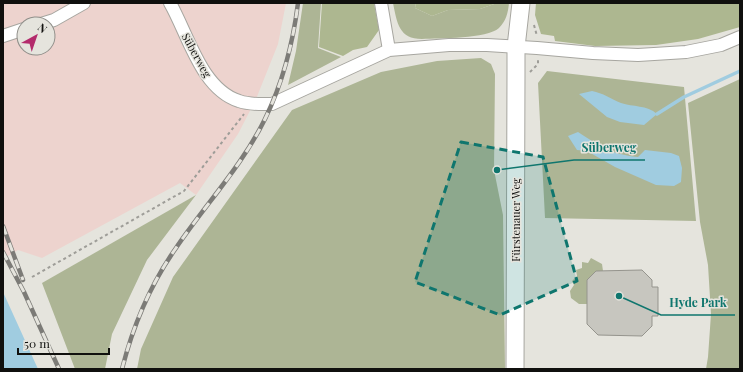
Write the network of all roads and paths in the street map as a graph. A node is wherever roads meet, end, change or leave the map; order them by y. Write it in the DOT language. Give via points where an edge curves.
graph roads {
  1 [pos="84,3"];
  2 [pos="170,3"];
  3 [pos="381,3"];
  4 [pos="521,3"];
  5 [pos="56,19"];
  6 [pos="16,32"];
  7 [pos="3,36"];
  8 [pos="740,37"];
  9 [pos="516,47"];
  10 [pos="390,50"];
  11 [pos="251,104"];
  12 [pos="32,277"];
  13 [pos="515,369"];
  1 -- 5 [label="street"];
  2 -- 11 [label="street, Süberweg" via="199,62 211,80 223,93"];
  3 -- 10 [label="street"];
  4 -- 9 [label="street, Fürstenauer Weg"];
  6 -- 7 [label="street"];
  8 -- 9 [label="street" via="721,45 686,52 638,55"];
  9 -- 10 [label="street, Süberweg" via="449,44"];
  9 -- 13 [label="street, Fürstenauer Weg"];
  10 -- 11 [label="street, Süberweg" via="272,104"];
  11 -- 12 [label="path" via="184,191"];
}
